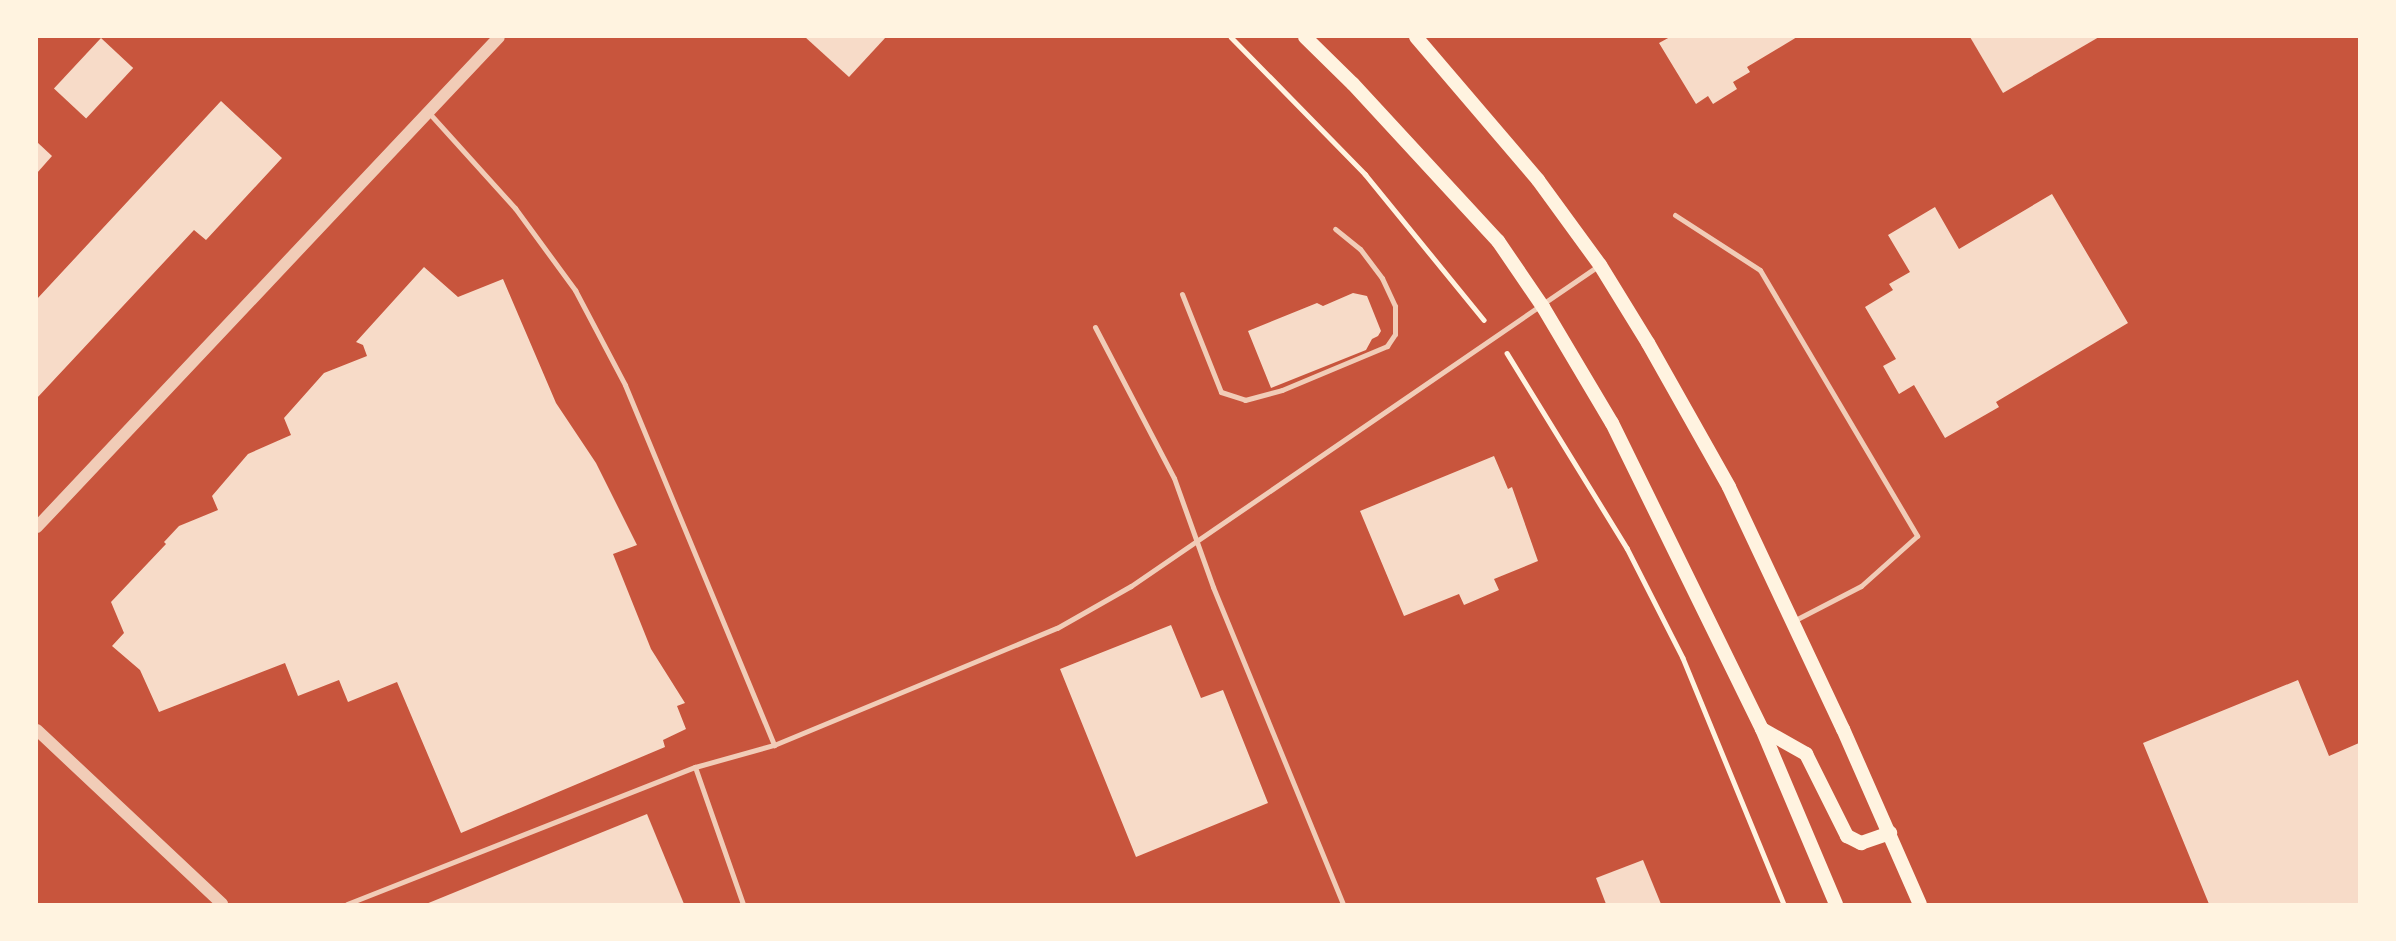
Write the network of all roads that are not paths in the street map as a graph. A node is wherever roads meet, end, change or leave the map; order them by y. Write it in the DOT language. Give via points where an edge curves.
graph roads {
  1 [pos="499,37"];
  2 [pos="1305,37"];
  3 [pos="1416,37"];
  4 [pos="428,111"];
  5 [pos="1675,215"];
  6 [pos="1335,229"];
  7 [pos="1600,265"];
  8 [pos="1182,294"];
  9 [pos="1543,307"];
  10 [pos="1095,327"];
  11 [pos="37,527"];
  12 [pos="1198,538"];
  13 [pos="1793,622"];
  14 [pos="1762,729"];
  15 [pos="37,730"];
  16 [pos="774,746"];
  17 [pos="695,767"];
  18 [pos="1890,832"];
  19 [pos="222,904"];
  20 [pos="347,904"];
  21 [pos="743,904"];
  22 [pos="1343,904"];
  23 [pos="1836,904"];
  24 [pos="1920,904"];
  1 -- 4 [label="street"];
  2 -- 9 [label="main road" via="1497,241"];
  3 -- 7 [label="main road" via="1538,180"];
  4 -- 11 [label="street"];
  4 -- 16 [label="lane" via="514,208 575,290 625,385"];
  5 -- 13 [label="lane" via="1760,270 1917,536 1861,586"];
  6 -- 8 [label="lane" via="1360,249 1382,278 1395,306 1395,334 1387,346 1282,390 1245,400 1221,392"];
  7 -- 9 [label="lane"];
  7 -- 13 [label="main road" via="1729,487"];
  9 -- 12 [label="lane"];
  9 -- 14 [label="main road" via="1612,423"];
  10 -- 12 [label="lane" via="1174,478"];
  12 -- 16 [label="lane" via="1131,586 1057,628"];
  12 -- 22 [label="lane" via="1213,587"];
  13 -- 18 [label="main road"];
  14 -- 18 [label="main road" via="1806,754 1847,836 1861,843"];
  14 -- 23 [label="main road"];
  15 -- 19 [label="street"];
  16 -- 17 [label="lane"];
  17 -- 20 [label="lane"];
  17 -- 21 [label="lane"];
  18 -- 24 [label="main road"];
}
